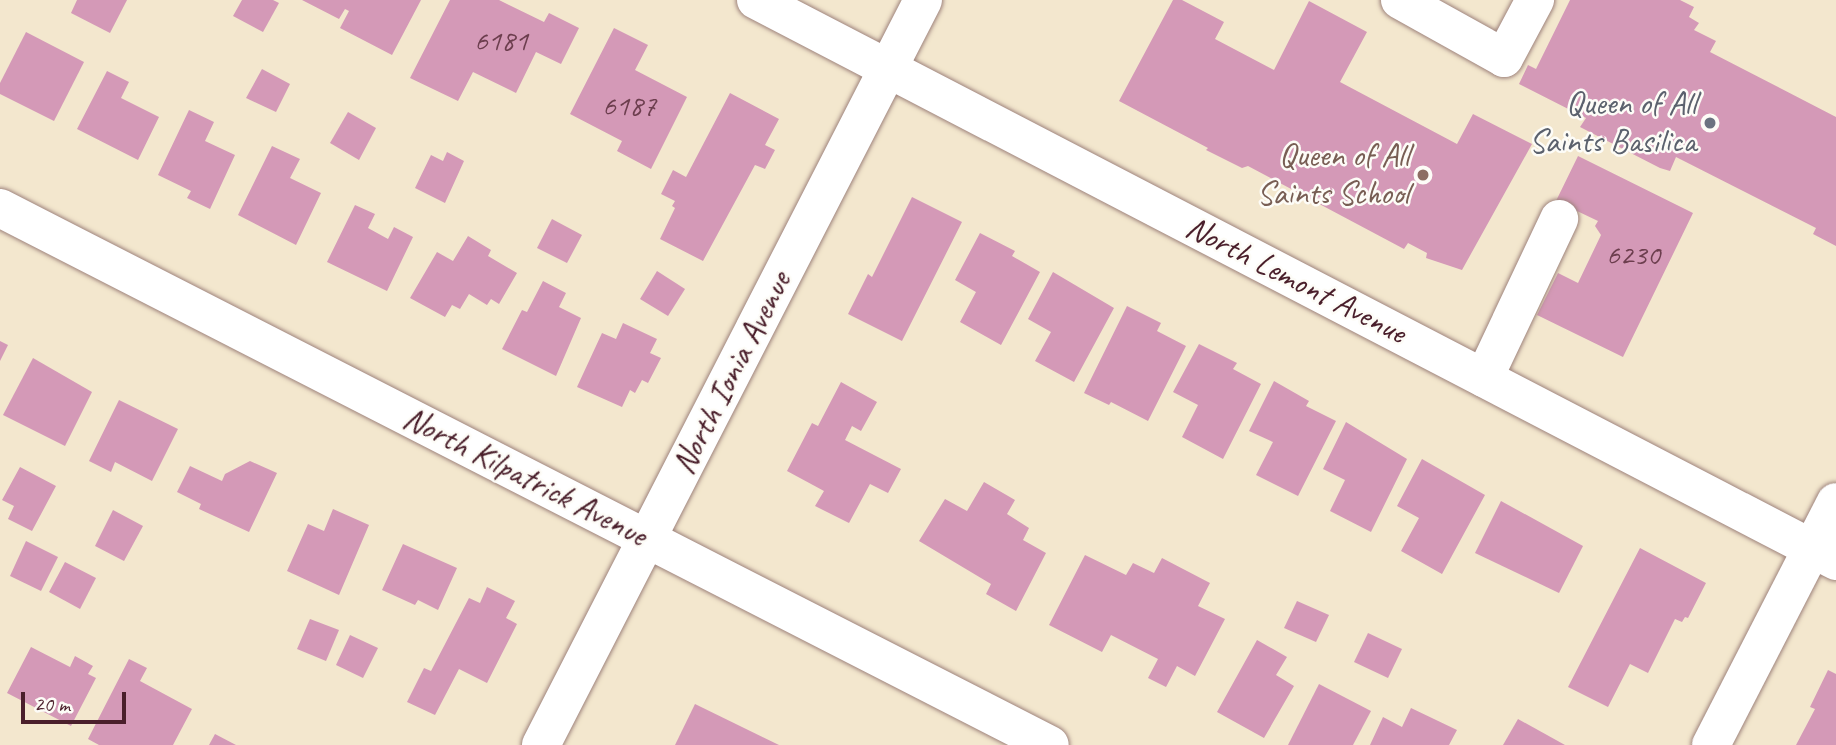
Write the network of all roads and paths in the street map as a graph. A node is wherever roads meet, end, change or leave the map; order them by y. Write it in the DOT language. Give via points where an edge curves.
graph roads {
  1 [pos="756,0"];
  2 [pos="923,0"];
  3 [pos="1400,0"];
  4 [pos="1535,0"];
  5 [pos="888,69"];
  6 [pos="0,208"];
  7 [pos="1559,219"];
  8 [pos="1484,378"];
  9 [pos="1836,502"];
  10 [pos="647,539"];
  11 [pos="1824,555"];
  12 [pos="541,745"];
  13 [pos="1050,745"];
  14 [pos="1711,745"];
  1 -- 5 [label="street, North Lemont Avenue"];
  2 -- 5 [label="street, North Ionia Avenue"];
  3 -- 4 [label="street" via="1504,58"];
  5 -- 8 [label="street, North Lemont Avenue"];
  5 -- 10 [label="street, North Ionia Avenue"];
  6 -- 10 [label="street, North Kilpatrick Avenue"];
  7 -- 8 [label="street"];
  8 -- 11 [label="street, North Lemont Avenue"];
  9 -- 11 [label="street"];
  10 -- 12 [label="street, North Ionia Avenue"];
  10 -- 13 [label="street, North Kilpatrick Avenue"];
  11 -- 14 [label="street"];
}
